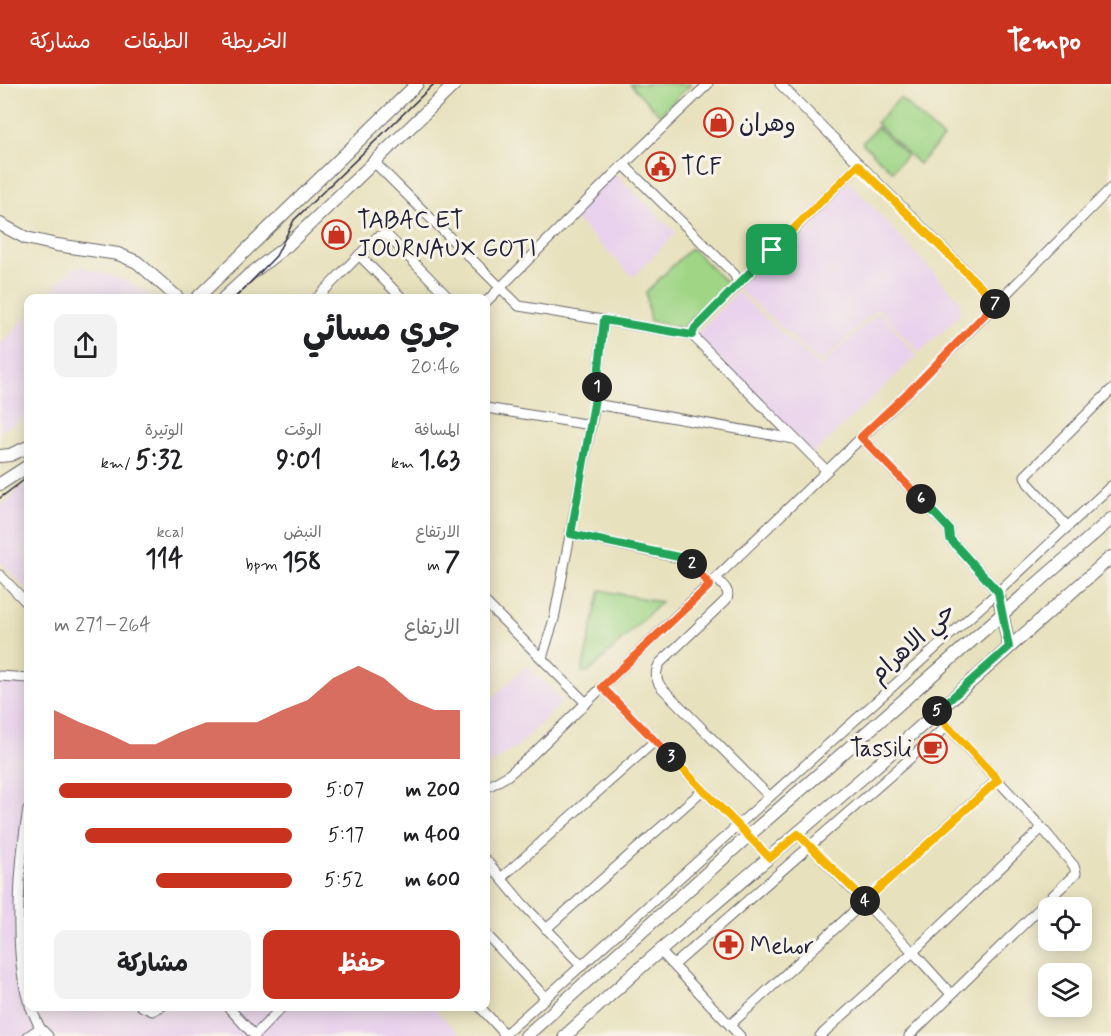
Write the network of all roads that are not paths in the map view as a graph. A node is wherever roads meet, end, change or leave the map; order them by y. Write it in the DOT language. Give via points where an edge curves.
graph roads {
  1 [pos="417,84"];
  2 [pos="455,84"];
  3 [pos="708,84"];
  4 [pos="780,84"];
  5 [pos="374,162"];
  6 [pos="624,165"];
  7 [pos="858,165"];
  8 [pos="1111,188"];
  9 [pos="0,224"];
  10 [pos="359,255"];
  11 [pos="738,285"];
  12 [pos="501,288"];
  13 [pos="173,294"];
  14 [pos="201,294"];
  15 [pos="228,294"];
  16 [pos="321,294"];
  17 [pos="398,294"];
  18 [pos="445,294"];
  19 [pos="490,298"];
  20 [pos="996,302"];
  21 [pos="604,320"];
  22 [pos="692,335"];
  23 [pos="1111,390"];
  24 [pos="595,404"];
  25 [pos="490,409"];
  26 [pos="591,425"];
  27 [pos="861,437"];
  28 [pos="794,439"];
  29 [pos="24,449"];
  30 [pos="0,456"];
  31 [pos="24,469"];
  32 [pos="826,470"];
  33 [pos="0,484"];
  34 [pos="1111,486"];
  35 [pos="1111,519"];
  36 [pos="1068,527"];
  37 [pos="571,534"];
  38 [pos="1111,557"];
  39 [pos="0,575"];
  40 [pos="713,581"];
  41 [pos="998,592"];
  42 [pos="24,600"];
  43 [pos="490,607"];
  44 [pos="1002,614"];
  45 [pos="1009,647"];
  46 [pos="542,658"];
  47 [pos="0,676"];
  48 [pos="24,678"];
  49 [pos="602,687"];
  50 [pos="586,703"];
  51 [pos="935,713"];
  52 [pos="947,726"];
  53 [pos="655,741"];
  54 [pos="998,780"];
  55 [pos="490,785"];
  56 [pos="703,790"];
  57 [pos="769,796"];
  58 [pos="738,825"];
  59 [pos="1042,828"];
  60 [pos="798,834"];
  61 [pos="748,836"];
  62 [pos="24,838"];
  63 [pos="809,848"];
  64 [pos="770,858"];
  65 [pos="490,865"];
  66 [pos="501,878"];
  67 [pos="865,902"];
  68 [pos="546,929"];
  69 [pos="490,938"];
  70 [pos="660,951"];
  71 [pos="913,952"];
  72 [pos="674,965"];
  73 [pos="582,966"];
  74 [pos="24,972"];
  75 [pos="951,994"];
  76 [pos="546,998"];
  77 [pos="32,1011"];
  78 [pos="232,1011"];
  79 [pos="278,1011"];
  80 [pos="483,1011"];
  81 [pos="730,1025"];
  82 [pos="40,1028"];
  83 [pos="504,1035"];
  84 [pos="28,1036"];
  85 [pos="48,1036"];
  86 [pos="254,1036"];
  87 [pos="526,1036"];
  88 [pos="565,1036"];
  89 [pos="740,1036"];
  90 [pos="820,1036"];
  91 [pos="909,1036"];
  1 -- 14 [label="main road"];
  2 -- 5 [label="main road"];
  3 -- 6 [label="street"];
  4 -- 7 [label="street"];
  5 -- 12 [label="street"];
  5 -- 15 [label="main road" via="288,245"];
  6 -- 11 [label="street" via="735,275"];
  6 -- 12 [label="street"];
  7 -- 11 [label="street"];
  7 -- 20 [label="street"];
  8 -- 20 [label="street"];
  9 -- 13 [label="main road" via="26,237 57,245 118,254 137,262"];
  10 -- 16 [label="street"];
  10 -- 17 [label="street"];
  10 -- 18 [label="street" via="377,237 386,234"];
  11 -- 22 [label="street"];
  12 -- 19 [label="street"];
  12 -- 21 [label="street" via="519,306"];
  20 -- 27 [label="street"];
  21 -- 22 [label="street"];
  21 -- 24 [label="street"];
  22 -- 28 [label="street"];
  23 -- 36 [label="street" via="1026,476"];
  24 -- 26 [label="street"];
  24 -- 28 [label="street"];
  25 -- 26 [label="street"];
  26 -- 37 [label="street"];
  27 -- 32 [label="street"];
  27 -- 41 [label="street" via="949,529 950,539"];
  28 -- 32 [label="street"];
  29 -- 30 [label="main road"];
  31 -- 33 [label="main road"];
  32 -- 40 [label="street"];
  34 -- 36 [label="street, حي الاهرام"];
  35 -- 44 [label="main road"];
  36 -- 41 [label="street, حي الاهرام"];
  37 -- 40 [label="street" via="683,558"];
  37 -- 46 [label="street"];
  38 -- 45 [label="main road"];
  39 -- 42 [label="street"];
  40 -- 49 [label="street"];
  40 -- 57 [label="street" via="727,590 728,597 660,663 656,678"];
  41 -- 44 [label="main road"];
  41 -- 57 [label="street, حي الاهرام"];
  43 -- 46 [label="street"];
  44 -- 45 [label="main road"];
  44 -- 61 [label="main road"];
  45 -- 51 [label="main road"];
  46 -- 50 [label="street"];
  47 -- 48 [label="street"];
  49 -- 50 [label="street"];
  49 -- 53 [label="street"];
  50 -- 55 [label="street" via="523,764"];
  51 -- 52 [label="street"];
  51 -- 60 [label="main road"];
  52 -- 54 [label="street"];
  52 -- 63 [label="street"];
  53 -- 56 [label="street"];
  53 -- 66 [label="street"];
  54 -- 59 [label="street"];
  54 -- 67 [label="street"];
  56 -- 58 [label="street"];
  56 -- 68 [label="street"];
  57 -- 58 [label="street, حي الاهرام"];
  58 -- 61 [label="street"];
  58 -- 73 [label="street, حي الاهرام"];
  59 -- 71 [label="street"];
  59 -- 75 [label="street" via="1075,868 1075,875"];
  60 -- 63 [label="street"];
  60 -- 64 [label="main road"];
  61 -- 64 [label="street"];
  61 -- 87 [label="main road"];
  62 -- 74 [label="street" via="20,942"];
  63 -- 67 [label="street"];
  63 -- 72 [label="street"];
  64 -- 70 [label="main road"];
  65 -- 66 [label="street"];
  66 -- 68 [label="street"];
  67 -- 71 [label="street"];
  67 -- 81 [label="street"];
  68 -- 73 [label="street"];
  69 -- 76 [label="street"];
  70 -- 72 [label="street"];
  70 -- 88 [label="main road"];
  71 -- 75 [label="street"];
  71 -- 90 [label="street"];
  72 -- 81 [label="street"];
  73 -- 76 [label="street, حي الاهرام"];
  75 -- 91 [label="street"];
  76 -- 83 [label="street, حي الاهرام"];
  77 -- 82 [label="street"];
  78 -- 86 [label="street"];
  79 -- 86 [label="street"];
  80 -- 83 [label="street"];
  81 -- 89 [label="street"];
  82 -- 84 [label="street"];
  82 -- 85 [label="street"];
}
